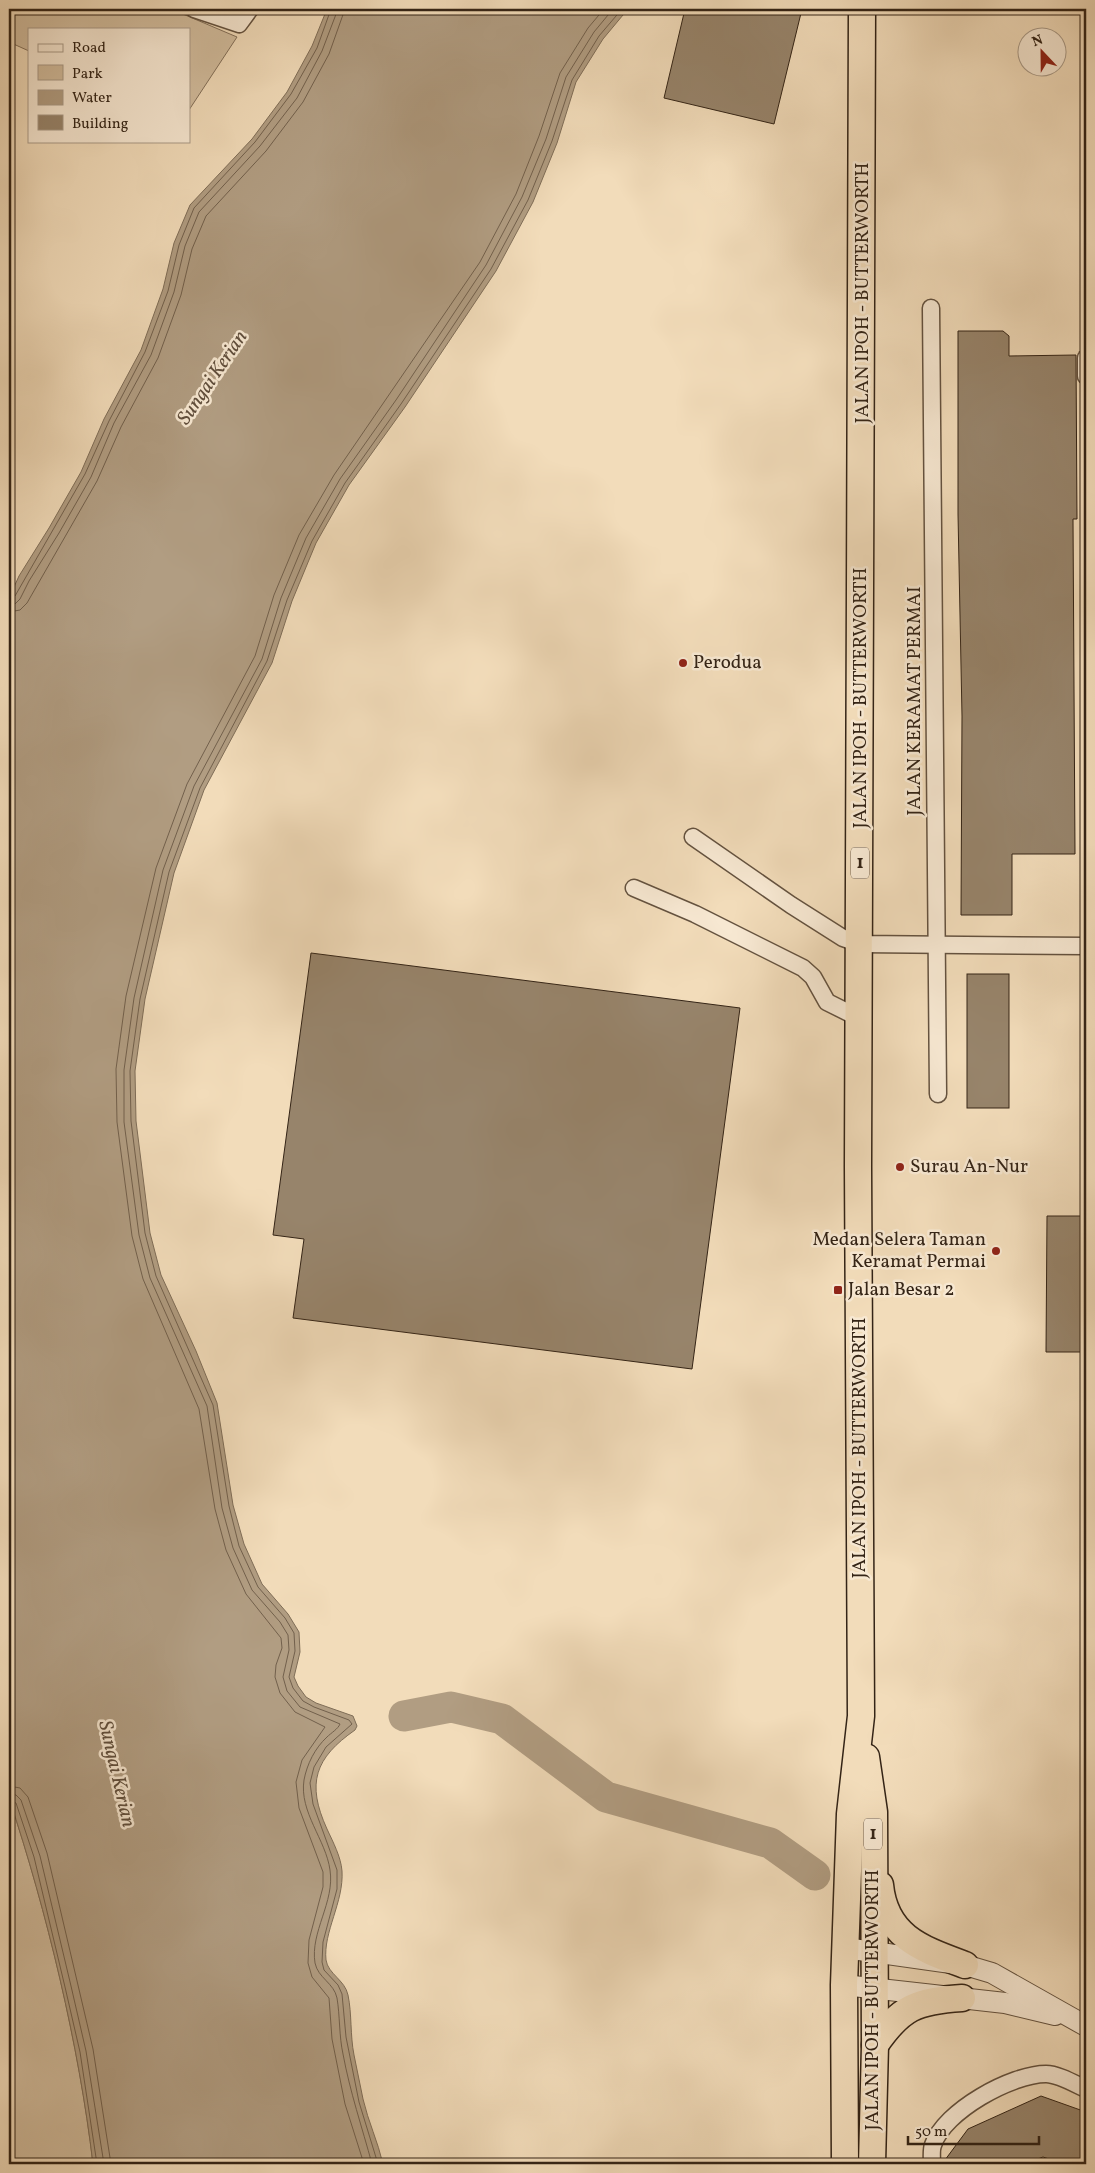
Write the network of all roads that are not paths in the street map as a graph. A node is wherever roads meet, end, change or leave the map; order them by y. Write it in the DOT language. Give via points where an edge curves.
graph roads {
  1 [pos="194,9"];
  2 [pos="250,9"];
  3 [pos="862,9"];
  4 [pos="931,308"];
  5 [pos="1086,358"];
  6 [pos="1086,376"];
  7 [pos="692,837"];
  8 [pos="634,888"];
  9 [pos="860,944"];
  10 [pos="936,944"];
  11 [pos="1086,946"];
  12 [pos="859,1018"];
  13 [pos="938,1094"];
  14 [pos="861,1716"];
  15 [pos="874,1812"];
  16 [pos="845,1948"];
  17 [pos="873,1952"];
  18 [pos="964,1965"];
  19 [pos="844,1985"];
  20 [pos="874,1988"];
  21 [pos="962,1998"];
  22 [pos="1078,2022"];
  23 [pos="874,2045"];
  24 [pos="1086,2088"];
  25 [pos="845,2164"];
  26 [pos="872,2164"];
  27 [pos="932,2164"];
  1 -- 2 [label="street" via="239,24"];
  3 -- 9 [label="highway, JALAN IPOH - BUTTERWORTH / 1"];
  4 -- 10 [label="street, JALAN KERAMAT PERMAI"];
  5 -- 6 [label="street"];
  7 -- 9 [label="street" via="791,905 843,938"];
  8 -- 12 [label="street" via="695,914 803,968 813,977 826,1002"];
  9 -- 10 [label="street"];
  9 -- 12 [label="highway, JALAN IPOH - BUTTERWORTH / 1"];
  10 -- 11 [label="street"];
  10 -- 13 [label="street, JALAN KERAMAT PERMAI"];
  12 -- 14 [label="highway, JALAN IPOH - BUTTERWORTH / 1"];
  14 -- 15 [label="highway, JALAN IPOH - BUTTERWORTH / 1"];
  14 -- 16 [label="highway, JALAN IPOH - BUTTERWORTH / 1" via="850,1814"];
  15 -- 17 [label="highway, JALAN IPOH - BUTTERWORTH / 1"];
  15 -- 18 [label="highway" via="881,1895 886,1911 908,1940"];
  16 -- 17 [label="street"];
  16 -- 19 [label="highway, JALAN IPOH - BUTTERWORTH / 1"];
  17 -- 18 [label="street"];
  17 -- 20 [label="highway, JALAN IPOH - BUTTERWORTH / 1"];
  18 -- 22 [label="street" via="992,1973"];
  19 -- 20 [label="street"];
  19 -- 25 [label="highway, JALAN IPOH - BUTTERWORTH / 1"];
  20 -- 21 [label="street"];
  20 -- 23 [label="highway, JALAN IPOH - BUTTERWORTH / 1"];
  21 -- 22 [label="street" via="1005,2004"];
  21 -- 23 [label="highway" via="918,2004 902,2012"];
  23 -- 26 [label="highway, JALAN IPOH - BUTTERWORTH / 1"];
  24 -- 27 [label="street" via="1047,2074 1015,2081 980,2096 950,2118 933,2145"];
}
